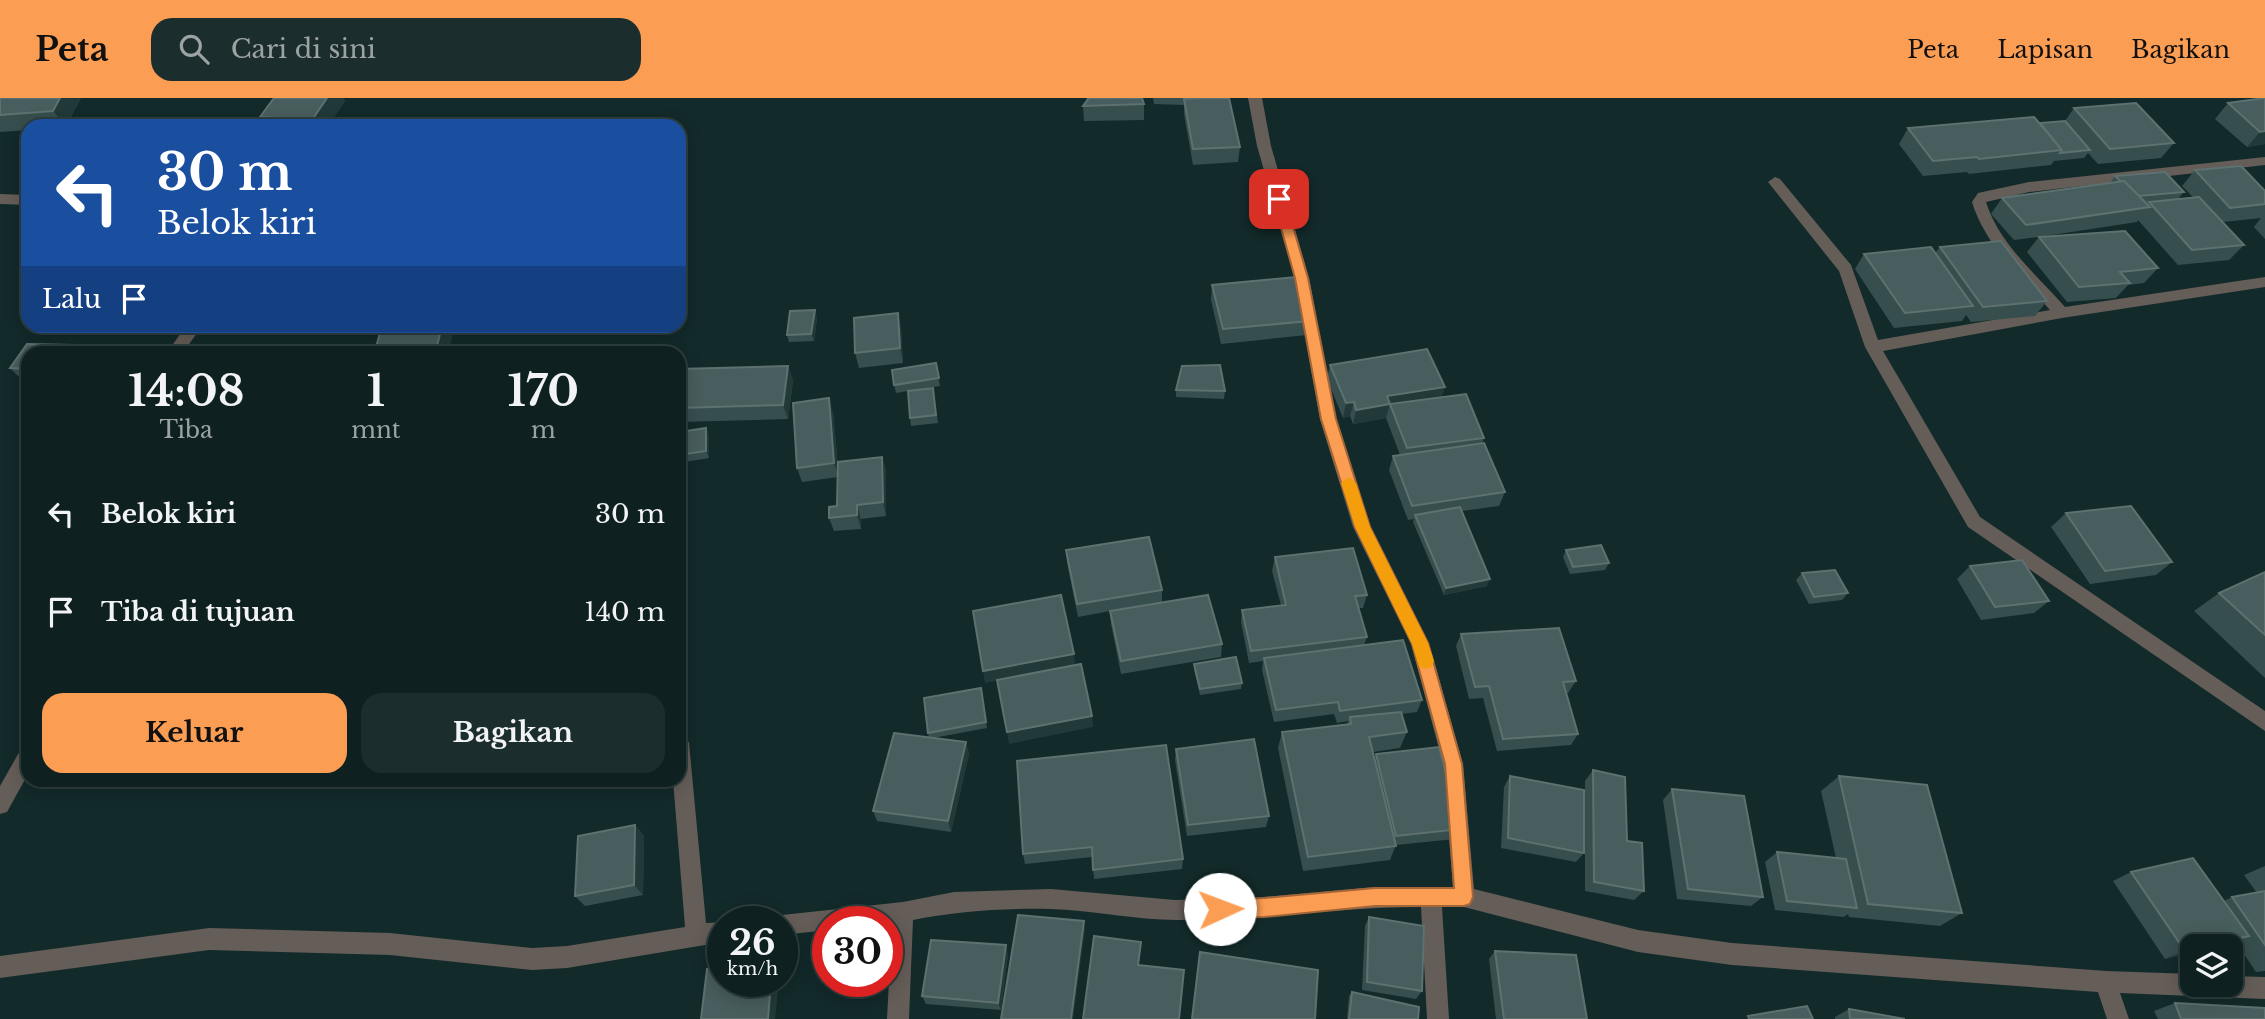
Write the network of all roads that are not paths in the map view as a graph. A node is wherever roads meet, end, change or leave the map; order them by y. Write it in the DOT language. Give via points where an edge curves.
graph roads {
  1 [pos="1255,98"];
  2 [pos="2265,162"];
  3 [pos="1775,182"];
  4 [pos="0,199"];
  5 [pos="21,200"];
  6 [pos="2265,282"];
  7 [pos="2062,313"];
  8 [pos="1873,347"];
  9 [pos="2265,722"];
  10 [pos="21,768"];
  11 [pos="683,787"];
  12 [pos="0,805"];
  13 [pos="1431,897"];
  14 [pos="1464,897"];
  15 [pos="903,912"];
  16 [pos="707,933"];
  17 [pos="696,934"];
  18 [pos="0,967"];
  19 [pos="2106,982"];
  20 [pos="2265,988"];
  21 [pos="899,997"];
  22 [pos="898,1019"];
  23 [pos="1438,1019"];
  24 [pos="2118,1019"];
  1 -- 14 [label="street" via="1302,278 1328,419 1362,527 1420,643 1453,764"];
  2 -- 7 [label="street" via="1983,196 1981,212 1991,230"];
  3 -- 8 [label="street" via="1846,269"];
  4 -- 5 [label="street"];
  6 -- 7 [label="street"];
  7 -- 8 [label="street"];
  8 -- 9 [label="street" via="1974,522"];
  10 -- 12 [label="street"];
  11 -- 17 [label="street"];
  13 -- 14 [label="street"];
  13 -- 15 [label="street" via="1175,910 1051,898 954,902"];
  13 -- 23 [label="street"];
  14 -- 19 [label="street" via="1638,941 1732,954"];
  16 -- 17 [label="street"];
  17 -- 18 [label="street" via="531,959 390,944 209,939"];
  19 -- 20 [label="street"];
  19 -- 24 [label="street"];
  21 -- 22 [label="street"];
}
